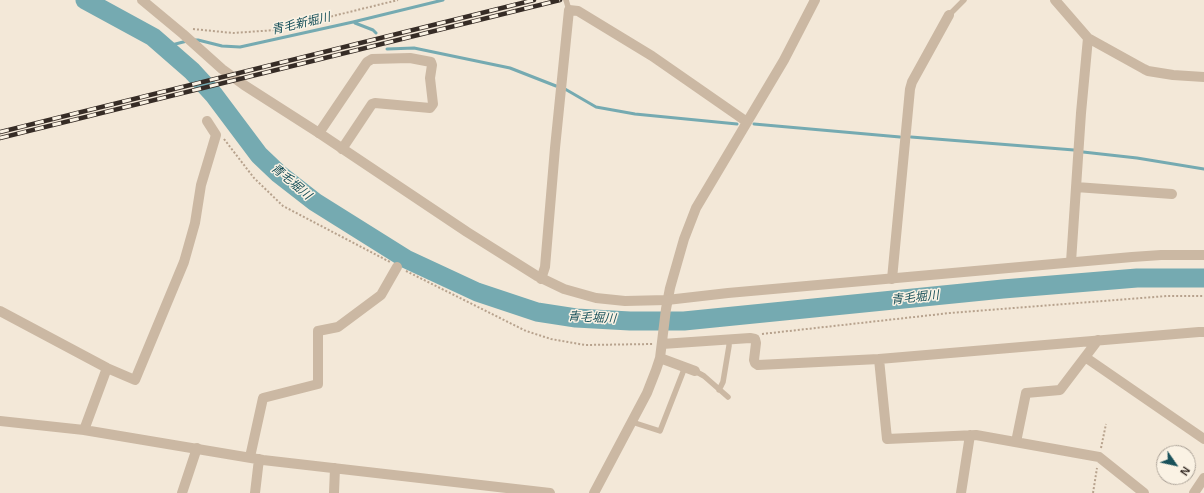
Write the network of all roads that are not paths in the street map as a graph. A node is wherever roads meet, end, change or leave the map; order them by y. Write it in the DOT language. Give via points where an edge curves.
graph roads {
  1 [pos="142,0"];
  2 [pos="814,0"];
  3 [pos="964,0"];
  4 [pos="1055,0"];
  5 [pos="568,5"];
  6 [pos="949,15"];
  7 [pos="1088,38"];
  8 [pos="1204,77"];
  9 [pos="207,121"];
  10 [pos="747,122"];
  11 [pos="319,133"];
  12 [pos="342,149"];
  13 [pos="1076,187"];
  14 [pos="1172,194"];
  15 [pos="1204,255"];
  16 [pos="1071,262"];
  17 [pos="397,267"];
  18 [pos="541,279"];
  19 [pos="892,279"];
  20 [pos="667,304"];
  21 [pos="0,311"];
  22 [pos="1204,332"];
  23 [pos="663,339"];
  24 [pos="728,339"];
  25 [pos="1098,340"];
  26 [pos="1085,357"];
  27 [pos="660,358"];
  28 [pos="879,359"];
  29 [pos="685,367"];
  30 [pos="108,368"];
  31 [pos="695,371"];
  32 [pos="719,390"];
  33 [pos="728,397"];
  34 [pos="0,421"];
  35 [pos="632,422"];
  36 [pos="84,430"];
  37 [pos="970,435"];
  38 [pos="1204,439"];
  39 [pos="1016,442"];
  40 [pos="197,448"];
  41 [pos="254,458"];
  42 [pos="335,468"];
  43 [pos="1204,478"];
  44 [pos="182,493"];
  45 [pos="255,493"];
  46 [pos="334,493"];
  47 [pos="550,493"];
  48 [pos="594,493"];
  49 [pos="961,493"];
  50 [pos="1144,493"];
  51 [pos="1194,493"];
  1 -- 11 [label="street" via="185,31 222,69"];
  2 -- 10 [label="street" via="784,60"];
  3 -- 6 [label="lane"];
  4 -- 7 [label="street"];
  5 -- 10 [label="street" via="652,56"];
  5 -- 18 [label="street" via="545,267"];
  6 -- 19 [label="street" via="910,89"];
  7 -- 8 [label="street" via="1148,71"];
  7 -- 13 [label="street"];
  9 -- 30 [label="street" via="216,135 201,185 184,262 135,380"];
  10 -- 20 [label="street" via="696,208 684,239"];
  11 -- 12 [label="street"];
  11 -- 12 [label="street" via="367,62 372,59 410,58 431,62 433,104 430,108 372,104"];
  12 -- 18 [label="street"];
  13 -- 14 [label="street"];
  13 -- 16 [label="street"];
  15 -- 16 [label="street" via="1161,255"];
  16 -- 19 [label="street"];
  17 -- 41 [label="street" via="382,295 338,327 318,331 318,384 263,398"];
  18 -- 20 [label="street" via="577,294 609,301"];
  19 -- 20 [label="street" via="728,293"];
  20 -- 23 [label="street"];
  21 -- 30 [label="street"];
  22 -- 25 [label="street"];
  23 -- 24 [label="street"];
  23 -- 27 [label="street"];
  24 -- 28 [label="street" via="755,339 754,360 758,365"];
  24 -- 32 [label="lane" via="723,382"];
  25 -- 26 [label="street"];
  25 -- 28 [label="street"];
  26 -- 38 [label="street"];
  26 -- 39 [label="street" via="1060,390 1026,393"];
  27 -- 29 [label="street"];
  27 -- 35 [label="street" via="647,393"];
  28 -- 37 [label="street" via="887,439"];
  29 -- 31 [label="street"];
  29 -- 35 [label="lane" via="660,431"];
  30 -- 36 [label="street"];
  31 -- 32 [label="lane"];
  32 -- 33 [label="lane"];
  34 -- 36 [label="street"];
  35 -- 48 [label="street"];
  36 -- 40 [label="street"];
  37 -- 39 [label="street"];
  37 -- 49 [label="street"];
  39 -- 50 [label="street" via="1099,457"];
  40 -- 41 [label="street"];
  40 -- 44 [label="street"];
  41 -- 42 [label="street"];
  41 -- 45 [label="street"];
  42 -- 46 [label="street"];
  42 -- 47 [label="street"];
  43 -- 51 [label="street"];
}
